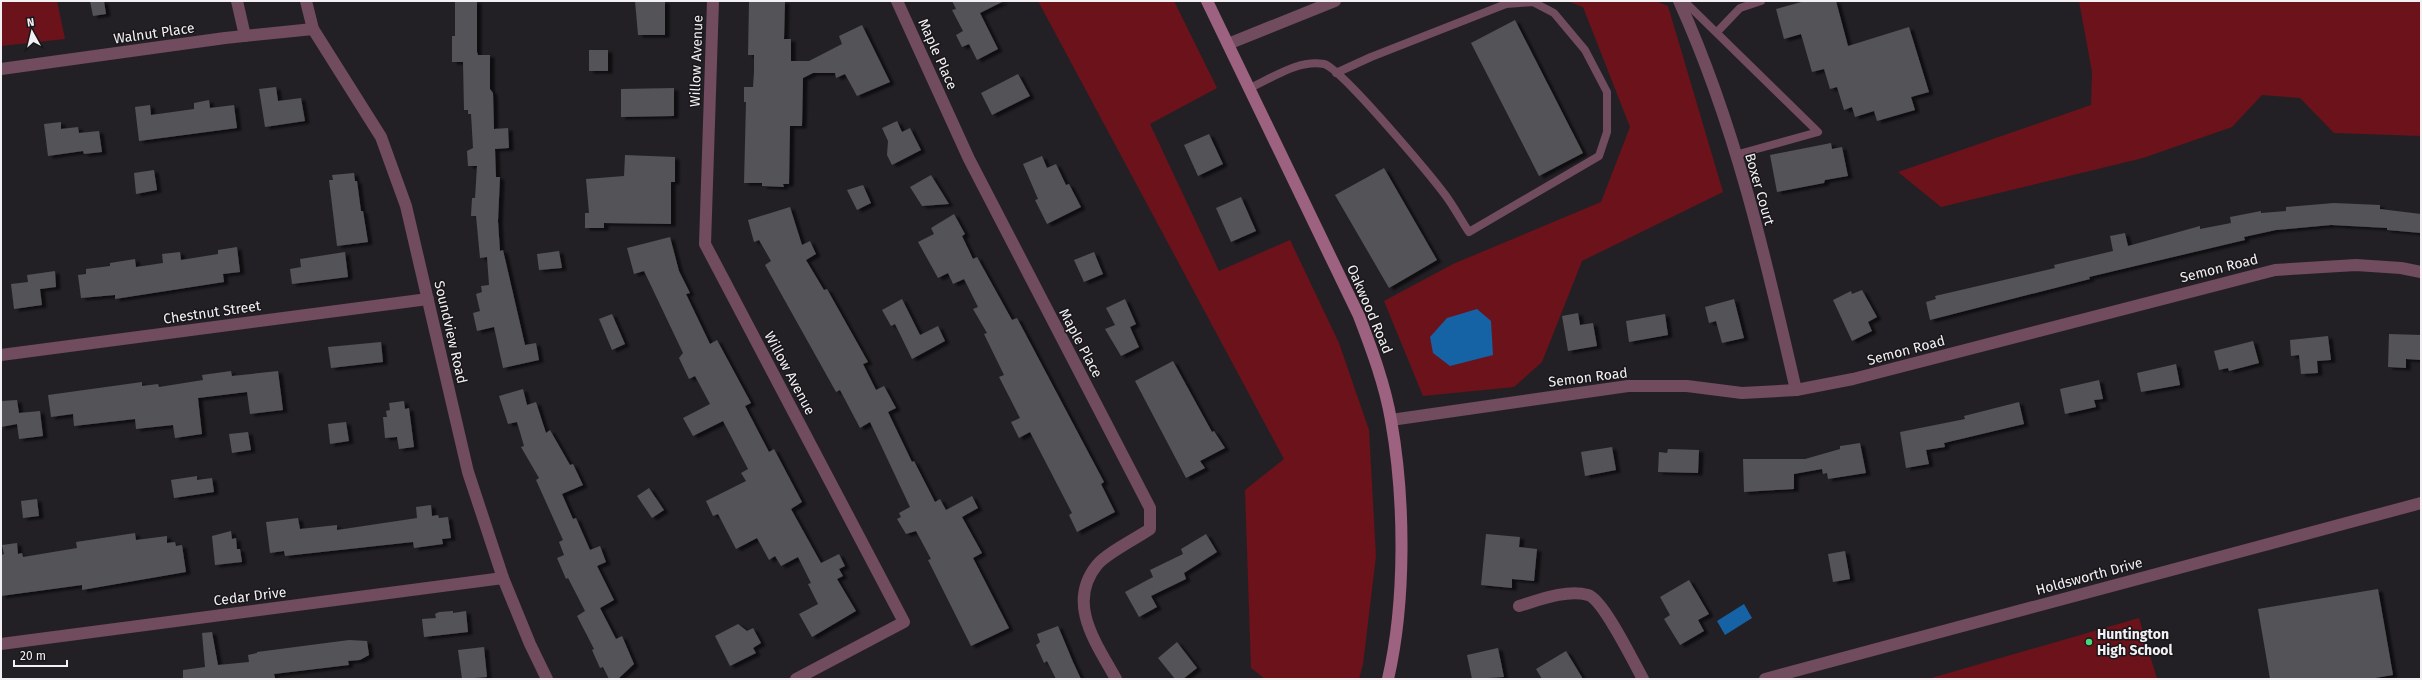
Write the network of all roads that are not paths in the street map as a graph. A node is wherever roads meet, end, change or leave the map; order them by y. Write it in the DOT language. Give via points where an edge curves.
graph roads {
  1 [pos="237,1"];
  2 [pos="306,1"];
  3 [pos="713,1"];
  4 [pos="897,1"];
  5 [pos="1207,1"];
  6 [pos="1336,1"];
  7 [pos="1679,1"];
  8 [pos="1684,1"];
  9 [pos="1761,1"];
  10 [pos="1739,4"];
  11 [pos="312,29"];
  12 [pos="1717,32"];
  13 [pos="245,36"];
  14 [pos="1228,44"];
  15 [pos="1,69"];
  16 [pos="1336,73"];
  17 [pos="1250,88"];
  18 [pos="1735,155"];
  19 [pos="2421,272"];
  20 [pos="428,299"];
  21 [pos="1,355"];
  22 [pos="1796,390"];
  23 [pos="1391,420"];
  24 [pos="2421,503"];
  25 [pos="504,578"];
  26 [pos="1519,606"];
  27 [pos="1,644"];
  28 [pos="547,679"];
  29 [pos="796,679"];
  30 [pos="1116,679"];
  31 [pos="1388,679"];
  32 [pos="1643,679"];
  33 [pos="1765,679"];
  1 -- 13 [label="street"];
  2 -- 11 [label="street, Soundview Road"];
  3 -- 29 [label="street, Willow Avenue" via="705,244 904,622"];
  4 -- 30 [label="street, Maple Place" via="968,159 1150,508 1150,529 1097,564 1083,587 1084,615"];
  5 -- 14 [label="main road, Oakwood Road"];
  6 -- 14 [label="street"];
  7 -- 18 [label="street, Boxer Court" via="1696,37"];
  8 -- 12 [label="lane"];
  9 -- 10 [label="lane"];
  10 -- 12 [label="lane"];
  11 -- 13 [label="street, Walnut Place"];
  11 -- 20 [label="street, Soundview Road" via="381,137 406,206"];
  12 -- 18 [label="lane" via="1818,132"];
  13 -- 15 [label="street, Walnut Place"];
  14 -- 17 [label="main road, Oakwood Road"];
  16 -- 16 [label="lane" via="1351,85 1445,196 1469,232 1599,156 1607,132 1607,92 1585,50 1554,13 1533,2 1506,4"];
  16 -- 17 [label="lane" via="1326,64 1303,64"];
  17 -- 23 [label="main road, Oakwood Road" via="1360,316 1376,362"];
  18 -- 22 [label="street, Boxer Court" via="1769,272"];
  19 -- 22 [label="street, Semon Road" via="2356,265 2275,270 1854,379"];
  20 -- 21 [label="street, Chestnut Street"];
  20 -- 25 [label="street, Soundview Road" via="468,472"];
  22 -- 23 [label="street, Semon Road" via="1742,393 1686,386 1628,386"];
  23 -- 31 [label="main road, Oakwood Road" via="1399,494 1401,578"];
  24 -- 33 [label="street, Holdsworth Drive"];
  25 -- 27 [label="street, Cedar Drive"];
  25 -- 28 [label="street, Soundview Road"];
  26 -- 32 [label="street" via="1567,594 1588,595 1595,599 1622,639"];
}
